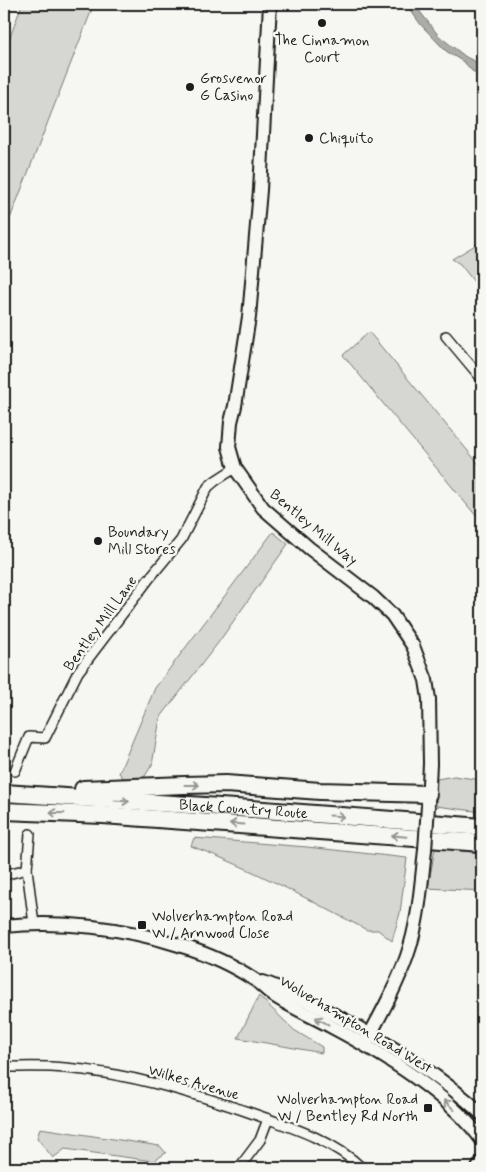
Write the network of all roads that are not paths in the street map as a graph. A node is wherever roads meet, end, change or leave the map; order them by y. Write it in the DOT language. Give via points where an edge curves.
graph roads {
  1 [pos="270,4"];
  2 [pos="446,336"];
  3 [pos="482,379"];
  4 [pos="235,468"];
  5 [pos="15,771"];
  6 [pos="4,793"];
  7 [pos="428,800"];
  8 [pos="4,811"];
  9 [pos="482,827"];
  10 [pos="30,834"];
  11 [pos="482,843"];
  12 [pos="27,869"];
  13 [pos="4,875"];
  14 [pos="34,924"];
  15 [pos="4,926"];
  16 [pos="367,1040"];
  17 [pos="4,1067"];
  18 [pos="482,1114"];
  19 [pos="268,1119"];
  20 [pos="482,1140"];
  21 [pos="482,1162"];
  22 [pos="239,1168"];
  23 [pos="362,1168"];
  24 [pos="478,1168"];
  1 -- 4 [label="main road, Bentley Mill Way" via="249,317 229,435"];
  2 -- 3 [label="street"];
  4 -- 5 [label="street, Bentley Mill Lane" via="208,487 181,540 78,672 44,738 30,738"];
  4 -- 7 [label="main road, Bentley Mill Way" via="263,508 392,614 413,646 426,680 429,699"];
  6 -- 7 [label="highway, one-way" via="226,784"];
  6 -- 9 [label="highway, Black Country Route, one-way"];
  7 -- 16 [label="main road, Bentley Mill Way, bridge" via="421,890 412,940 402,969"];
  11 -- 8 [label="highway, Black Country Route, one-way" via="103,814"];
  10 -- 12 [label="street"];
  12 -- 13 [label="street"];
  12 -- 14 [label="street"];
  14 -- 15 [label="main road, Wolverhampton Road West"];
  14 -- 16 [label="main road, Wolverhampton Road West" via="88,927 180,946 280,988"];
  16 -- 18 [label="main road, Wolverhampton Road West" via="430,1071"];
  20 -- 16 [label="main road, Wolverhampton Road West, one-way" via="437,1094"];
  17 -- 19 [label="street, Wilkes Avenue" via="65,1068 124,1076 198,1094"];
  19 -- 22 [label="street" via="260,1140"];
  19 -- 23 [label="street, Wilkes Avenue" via="323,1140"];
  21 -- 24 [label="main road"];
}
